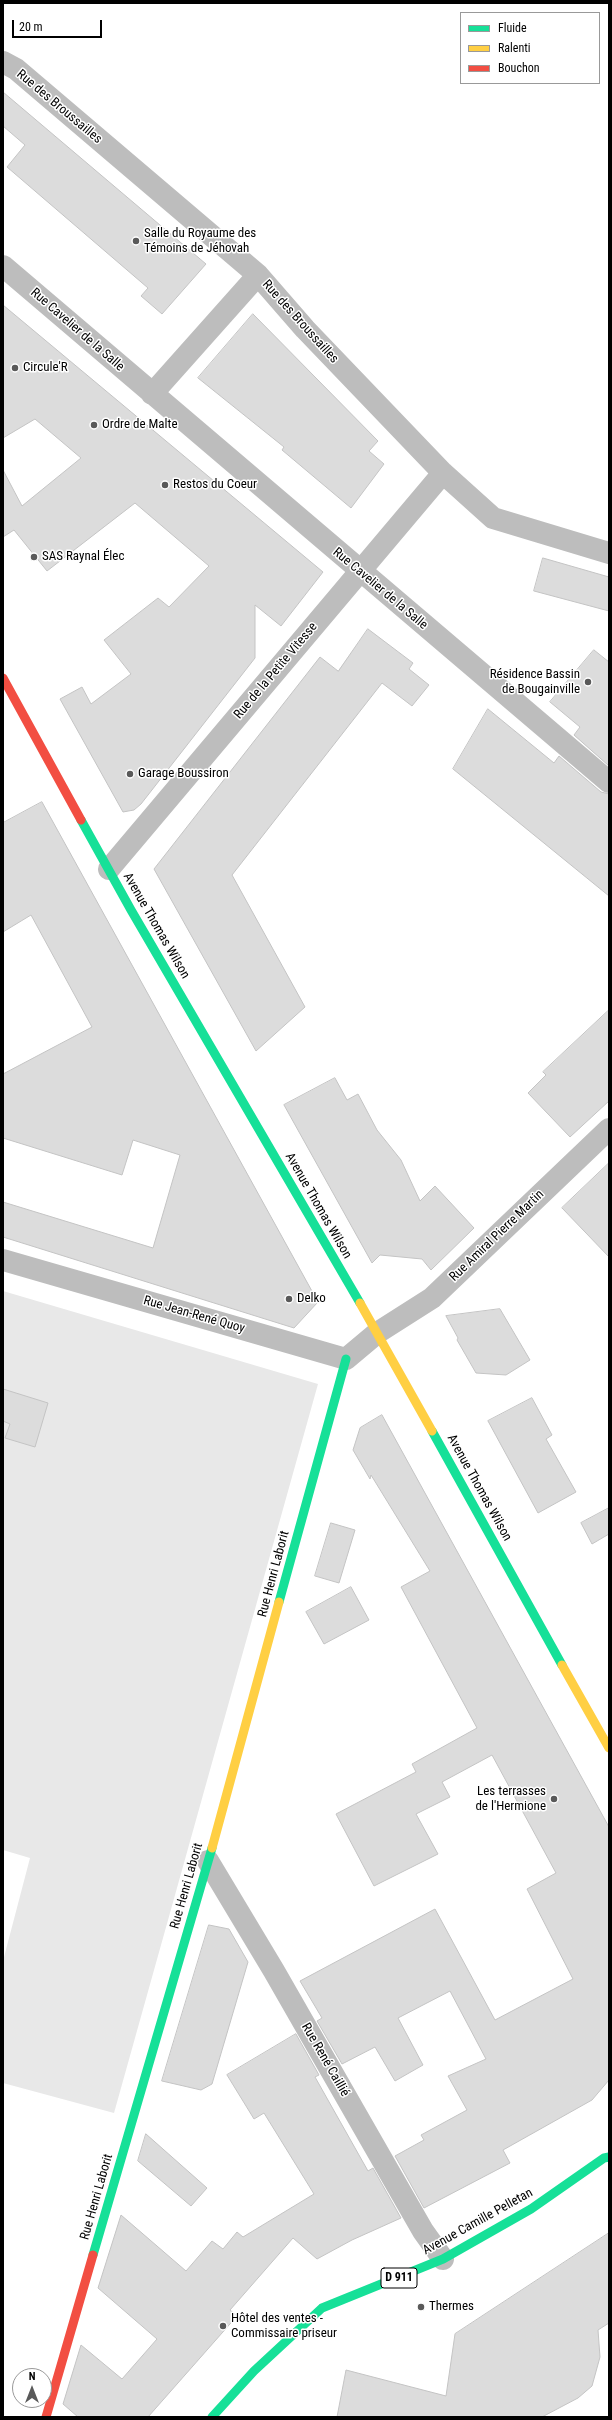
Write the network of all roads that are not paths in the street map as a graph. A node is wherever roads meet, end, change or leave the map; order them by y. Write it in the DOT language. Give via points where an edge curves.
graph roads {
  1 [pos="3,62"];
  2 [pos="3,266"];
  3 [pos="258,275"];
  4 [pos="152,394"];
  5 [pos="443,473"];
  6 [pos="609,554"];
  7 [pos="360,572"];
  8 [pos="3,678"];
  9 [pos="609,782"];
  10 [pos="109,869"];
  11 [pos="609,1129"];
  12 [pos="3,1260"];
  13 [pos="377,1333"];
  14 [pos="346,1360"];
  15 [pos="609,1748"];
  16 [pos="208,1861"];
  17 [pos="609,2149"];
  18 [pos="606,2157"];
  19 [pos="443,2259"];
  20 [pos="46,2417"];
  21 [pos="212,2417"];
  1 -- 3 [label="street, Rue des Broussailles" via="16,69"];
  2 -- 4 [label="street, Rue Cavelier de la Salle"];
  3 -- 4 [label="street"];
  3 -- 5 [label="street, Rue des Broussailles" via="305,329"];
  4 -- 7 [label="street, Rue Cavelier de la Salle"];
  5 -- 6 [label="street, Rue des Broussailles" via="493,518"];
  5 -- 7 [label="street, Rue de la Petite Vitesse"];
  7 -- 9 [label="street, Rue Cavelier de la Salle"];
  7 -- 10 [label="street, Rue de la Petite Vitesse"];
  8 -- 10 [label="street, Avenue Thomas Wilson"];
  10 -- 13 [label="street, Avenue Thomas Wilson"];
  11 -- 13 [label="street, Rue Amiral Pierre Martin" via="432,1298"];
  12 -- 14 [label="street, Rue Jean-René Quoy"];
  13 -- 14 [label="street"];
  13 -- 15 [label="street, Avenue Thomas Wilson"];
  14 -- 16 [label="street, Rue Henri Laborit"];
  16 -- 19 [label="street, Rue René Caillié" via="424,2231"];
  16 -- 20 [label="street, Rue Henri Laborit"];
  17 -- 18 [label="street, Avenue Camille Pelletan / D 911"];
  18 -- 19 [label="street, Avenue Camille Pelletan / D 911" via="531,2209"];
  19 -- 21 [label="street, Avenue Camille Pelletan / D 911" via="322,2308 254,2371"];
}
